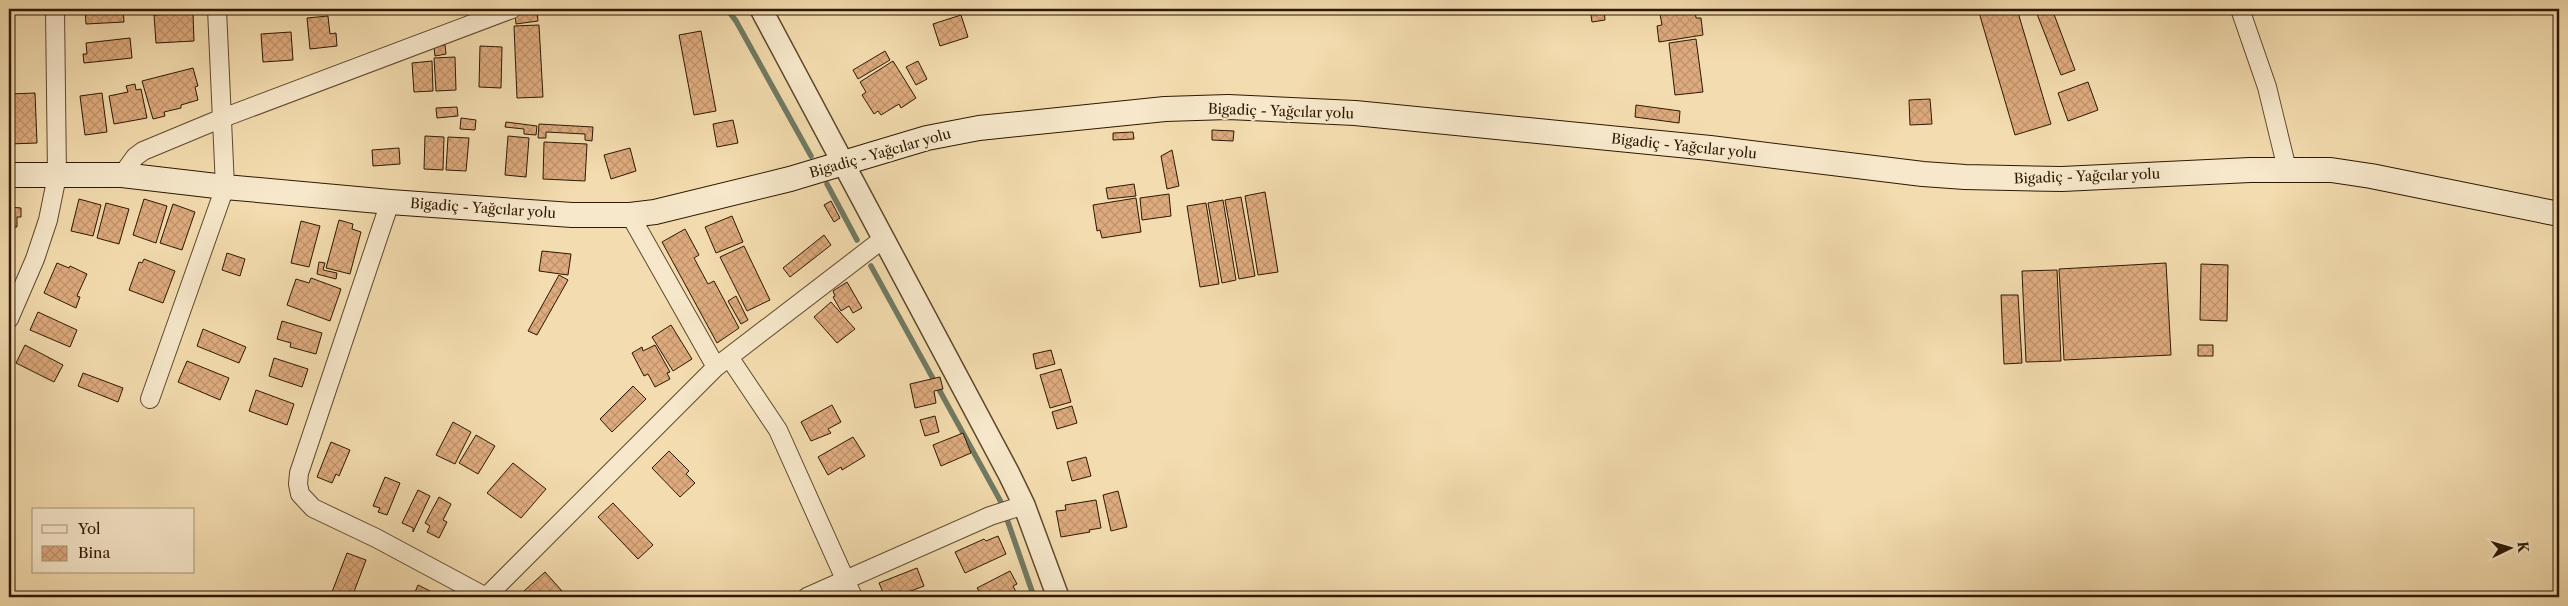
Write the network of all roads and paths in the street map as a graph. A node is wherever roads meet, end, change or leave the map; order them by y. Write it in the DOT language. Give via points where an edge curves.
graph roads {
  1 [pos="56,9"];
  2 [pos="217,9"];
  3 [pos="512,9"];
  4 [pos="761,9"];
  5 [pos="2240,9"];
  6 [pos="220,118"];
  7 [pos="842,163"];
  8 [pos="2287,169"];
  9 [pos="122,175"];
  10 [pos="9,176"];
  11 [pos="57,176"];
  12 [pos="225,187"];
  13 [pos="390,202"];
  14 [pos="2559,214"];
  15 [pos="630,215"];
  16 [pos="883,239"];
  17 [pos="9,319"];
  18 [pos="722,362"];
  19 [pos="150,399"];
  20 [pos="1018,507"];
  21 [pos="846,580"];
  22 [pos="486,597"];
  23 [pos="807,597"];
  24 [pos="853,597"];
  25 [pos="1058,597"];
  1 -- 11 [label="street"];
  2 -- 6 [label="street"];
  3 -- 6 [label="street"];
  4 -- 7 [label="street"];
  5 -- 8 [label="street" via="2267,88"];
  6 -- 9 [label="street" via="144,151 131,161"];
  6 -- 12 [label="street"];
  7 -- 8 [label="main road, Bigadiç - Yağcılar yolu" via="927,138 979,128 1155,110 1228,107 1355,113 1965,177 2062,179"];
  7 -- 15 [label="main road, Bigadiç - Yağcılar yolu" via="790,179 655,212"];
  7 -- 16 [label="street"];
  8 -- 14 [label="main road, Bigadiç - Yağcılar yolu" via="2331,170 2372,176"];
  9 -- 11 [label="main road, Bigadiç - Yağcılar yolu"];
  9 -- 12 [label="main road, Bigadiç - Yağcılar yolu"];
  10 -- 11 [label="main road, Bigadiç - Yağcılar yolu"];
  11 -- 17 [label="street" via="48,220"];
  12 -- 13 [label="main road, Bigadiç - Yağcılar yolu"];
  12 -- 19 [label="street"];
  13 -- 15 [label="main road, Bigadiç - Yağcılar yolu" via="572,215"];
  13 -- 22 [label="street" via="299,473 300,494 313,508"];
  15 -- 18 [label="street"];
  16 -- 18 [label="street"];
  16 -- 20 [label="street"];
  18 -- 21 [label="street" via="778,430"];
  18 -- 22 [label="street"];
  20 -- 21 [label="street" via="990,516"];
  20 -- 25 [label="street"];
  21 -- 23 [label="street"];
  21 -- 24 [label="street"];
}
